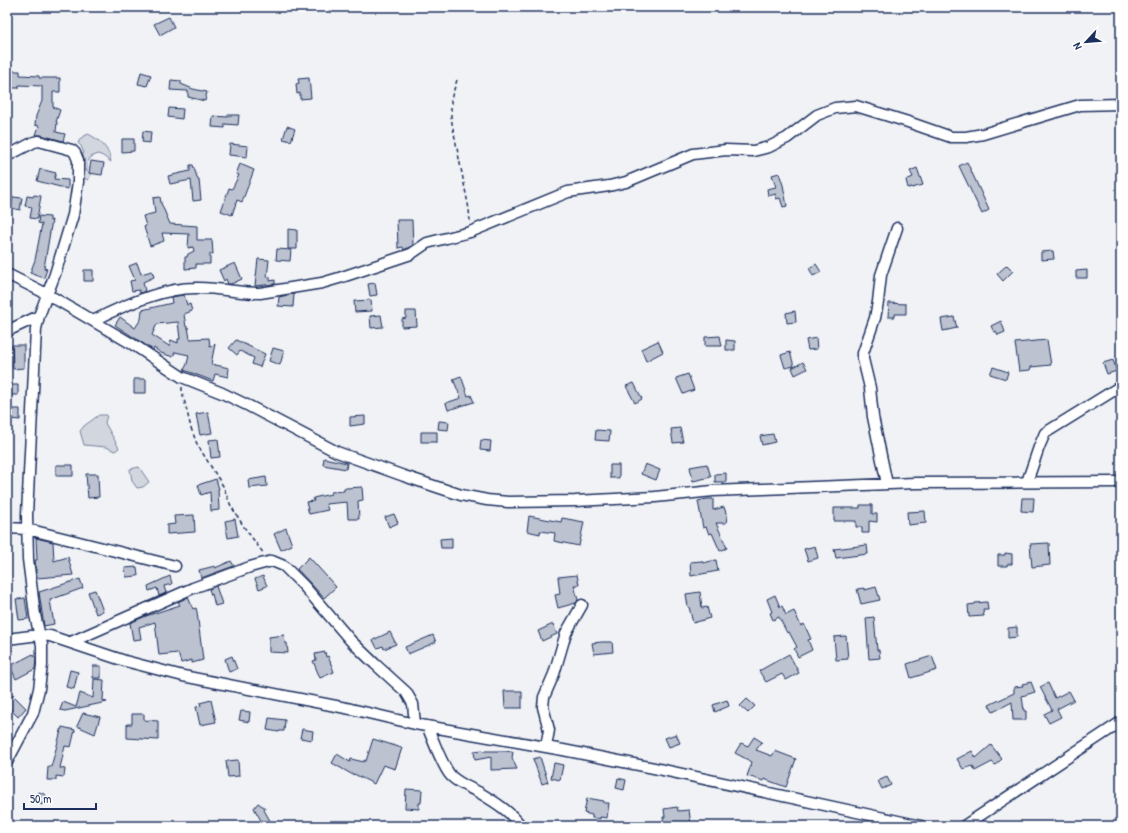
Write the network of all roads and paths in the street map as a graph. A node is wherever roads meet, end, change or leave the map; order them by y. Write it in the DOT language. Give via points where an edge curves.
graph roads {
  1 [pos="457,80"];
  2 [pos="1121,104"];
  3 [pos="7,156"];
  4 [pos="897,228"];
  5 [pos="470,232"];
  6 [pos="7,274"];
  7 [pos="47,294"];
  8 [pos="39,316"];
  9 [pos="93,321"];
  10 [pos="7,331"];
  11 [pos="182,377"];
  12 [pos="1121,386"];
  13 [pos="1027,482"];
  14 [pos="1121,482"];
  15 [pos="887,484"];
  16 [pos="7,528"];
  17 [pos="27,529"];
  18 [pos="272,561"];
  19 [pos="175,566"];
  20 [pos="582,605"];
  21 [pos="39,635"];
  22 [pos="7,638"];
  23 [pos="71,642"];
  24 [pos="1121,722"];
  25 [pos="415,724"];
  26 [pos="427,726"];
  27 [pos="546,747"];
  28 [pos="7,762"];
  29 [pos="521,826"];
  30 [pos="921,826"];
  31 [pos="964,826"];
  1 -- 5 [label="path" via="451,99 451,118 469,209"];
  2 -- 5 [label="street" via="1080,105 983,134 951,138 856,106 835,108 817,115 787,138 769,147 753,151 726,150 692,154 626,182 568,192"];
  3 -- 7 [label="street" via="39,141 72,150 77,156 77,198"];
  4 -- 15 [label="street" via="881,275 875,318 863,353"];
  5 -- 9 [label="street" via="434,241 410,254 322,283 260,293 208,288 173,291 126,305"];
  6 -- 7 [label="street"];
  7 -- 8 [label="street"];
  7 -- 9 [label="street"];
  8 -- 10 [label="street"];
  8 -- 17 [label="street" via="32,394"];
  9 -- 11 [label="street"];
  11 -- 15 [label="street" via="249,406 344,455 454,492 486,500 575,501 713,491"];
  11 -- 18 [label="path" via="182,391 197,444 244,527"];
  12 -- 13 [label="street" via="1045,433"];
  13 -- 14 [label="street"];
  13 -- 15 [label="street"];
  16 -- 17 [label="street"];
  17 -- 19 [label="street"];
  17 -- 21 [label="street" via="28,559"];
  18 -- 23 [label="street" via="193,588"];
  18 -- 25 [label="street" via="284,566 351,641 406,692 413,704"];
  20 -- 27 [label="street" via="566,633 544,697 543,707 548,730"];
  21 -- 22 [label="street"];
  21 -- 23 [label="street"];
  21 -- 28 [label="street" via="42,665 37,701"];
  23 -- 25 [label="street" via="125,661 183,676"];
  24 -- 31 [label="street"];
  25 -- 26 [label="street"];
  26 -- 27 [label="street"];
  26 -- 29 [label="street" via="450,775 495,802"];
  27 -- 30 [label="street"];
}
